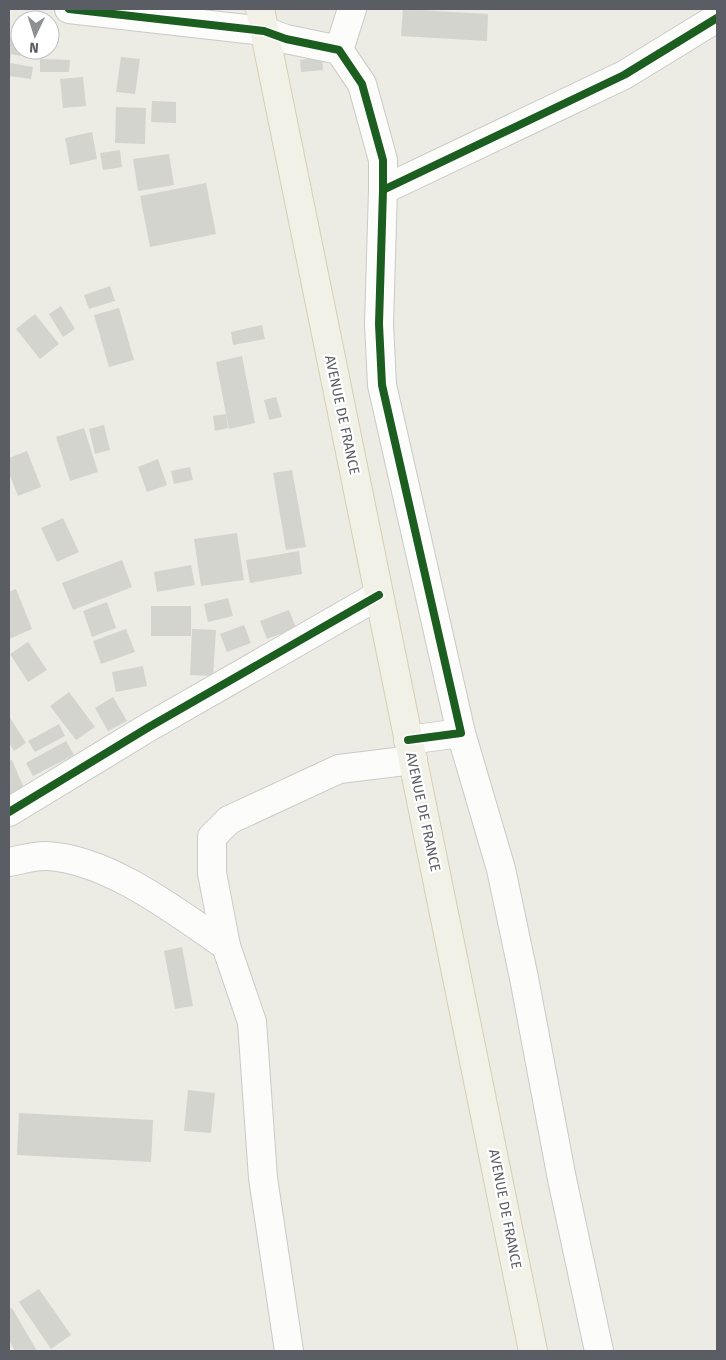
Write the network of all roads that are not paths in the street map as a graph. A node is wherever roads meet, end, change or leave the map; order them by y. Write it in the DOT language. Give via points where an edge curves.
graph roads {
  1 [pos="69,9"];
  2 [pos="352,9"];
  3 [pos="717,18"];
  4 [pos="262,20"];
  5 [pos="339,50"];
  6 [pos="383,190"];
  7 [pos="379,595"];
  8 [pos="461,733"];
  9 [pos="410,750"];
  10 [pos="9,812"];
  11 [pos="9,862"];
  12 [pos="226,946"];
  13 [pos="289,1351"];
  14 [pos="533,1351"];
  15 [pos="599,1351"];
  1 -- 4 [label="street"];
  2 -- 5 [label="street"];
  3 -- 6 [label="street" via="624,75"];
  4 -- 5 [label="street" via="286,40"];
  4 -- 7 [label="main road, AVENUE DE FRANCE"];
  5 -- 6 [label="street" via="362,84 383,160"];
  6 -- 8 [label="street" via="379,324 382,384"];
  7 -- 9 [label="main road, AVENUE DE FRANCE"];
  7 -- 10 [label="street"];
  8 -- 9 [label="street"];
  8 -- 15 [label="street" via="501,868"];
  9 -- 12 [label="street" via="339,770 229,820 212,837 212,873"];
  9 -- 14 [label="main road, AVENUE DE FRANCE"];
  11 -- 12 [label="street" via="45,855 79,860 154,895"];
  12 -- 13 [label="street" via="252,1022 263,1178"];
}
